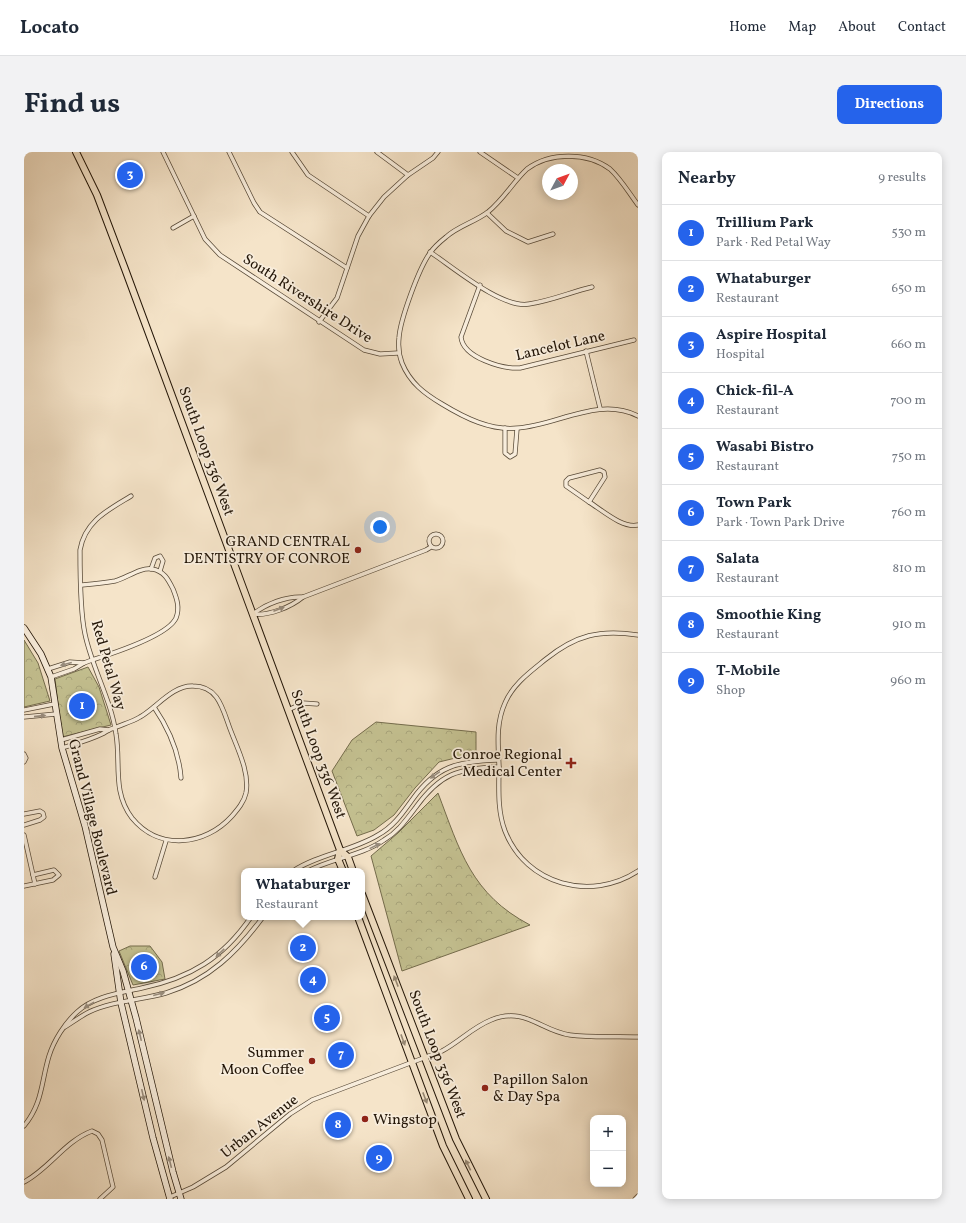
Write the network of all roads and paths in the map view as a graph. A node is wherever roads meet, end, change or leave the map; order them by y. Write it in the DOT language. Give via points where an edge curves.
graph roads {
  1 [pos="76,152"];
  2 [pos="163,152"];
  3 [pos="229,152"];
  4 [pos="292,152"];
  5 [pos="377,152"];
  6 [pos="438,152"];
  7 [pos="480,152"];
  8 [pos="564,152"];
  9 [pos="408,175"];
  10 [pos="518,178"];
  11 [pos="638,205"];
  12 [pos="487,213"];
  13 [pos="194,216"];
  14 [pos="369,216"];
  15 [pos="172,228"];
  16 [pos="553,234"];
  17 [pos="430,252"];
  18 [pos="347,268"];
  19 [pos="480,285"];
  20 [pos="592,286"];
  21 [pos="319,322"];
  22 [pos="634,340"];
  23 [pos="586,351"];
  24 [pos="398,353"];
  25 [pos="600,408"];
  26 [pos="638,416"];
  27 [pos="506,428"];
  28 [pos="517,428"];
  29 [pos="131,496"];
  30 [pos="589,502"];
  31 [pos="638,524"];
  32 [pos="431,547"];
  33 [pos="151,569"];
  34 [pos="160,571"];
  35 [pos="82,585"];
  36 [pos="303,597"];
  37 [pos="253,614"];
  38 [pos="24,628"];
  39 [pos="638,635"];
  40 [pos="92,660"];
  41 [pos="84,663"];
  42 [pos="48,669"];
  43 [pos="50,677"];
  44 [pos="54,704"];
  45 [pos="317,704"];
  46 [pos="154,707"];
  47 [pos="24,710"];
  48 [pos="288,710"];
  49 [pos="56,714"];
  50 [pos="24,717"];
  51 [pos="115,727"];
  52 [pos="109,730"];
  53 [pos="61,740"];
  54 [pos="62,748"];
  55 [pos="24,754"];
  56 [pos="498,760"];
  57 [pos="24,762"];
  58 [pos="499,767"];
  59 [pos="181,778"];
  60 [pos="24,814"];
  61 [pos="397,820"];
  62 [pos="403,824"];
  63 [pos="24,825"];
  64 [pos="24,836"];
  65 [pos="166,840"];
  66 [pos="340,850"];
  67 [pos="348,856"];
  68 [pos="338,859"];
  69 [pos="299,868"];
  70 [pos="316,868"];
  71 [pos="342,868"];
  72 [pos="352,868"];
  73 [pos="638,871"];
  74 [pos="33,875"];
  75 [pos="155,877"];
  76 [pos="35,884"];
  77 [pos="24,886"];
  78 [pos="365,902"];
  79 [pos="249,920"];
  80 [pos="261,920"];
  81 [pos="359,920"];
  82 [pos="113,947"];
  83 [pos="128,991"];
  84 [pos="119,993"];
  85 [pos="131,1001"];
  86 [pos="121,1003"];
  87 [pos="65,1027"];
  88 [pos="638,1037"];
  89 [pos="425,1057"];
  90 [pos="411,1062"];
  91 [pos="148,1070"];
  92 [pos="138,1073"];
  93 [pos="24,1126"];
  94 [pos="164,1136"];
  95 [pos="153,1138"];
  96 [pos="24,1182"];
  97 [pos="180,1196"];
  98 [pos="638,1196"];
  99 [pos="170,1198"];
  100 [pos="100,1199"];
  101 [pos="469,1199"];
  102 [pos="486,1199"];
  103 [pos="635,1199"];
  1 -- 37 [label="main road, South Loop 336 West" via="97,196 125,268"];
  2 -- 13 [label="street, South Rivershire Drive"];
  3 -- 18 [label="street" via="260,212"];
  4 -- 14 [label="street" via="308,175"];
  5 -- 9 [label="street"];
  6 -- 9 [label="street"];
  7 -- 10 [label="street"];
  8 -- 10 [label="street" via="537,160"];
  8 -- 11 [label="street" via="577,153 600,161 610,169"];
  9 -- 14 [label="street" via="384,197"];
  10 -- 12 [label="street" via="503,198"];
  12 -- 16 [label="street" via="506,231 528,242"];
  12 -- 17 [label="street" via="448,235"];
  13 -- 15 [label="street"];
  13 -- 21 [label="street, South Rivershire Drive" via="205,239 220,255"];
  14 -- 18 [label="street" via="358,236"];
  17 -- 19 [label="street"];
  17 -- 24 [label="street" via="401,325"];
  18 -- 21 [label="street" via="337,298"];
  19 -- 20 [label="street" via="505,301 519,305"];
  19 -- 23 [label="street, Lancelot Lane" via="461,337 464,346 474,354 488,362 512,368"];
  21 -- 24 [label="street, South Rivershire Drive" via="364,350 380,354"];
  22 -- 23 [label="street, Lancelot Lane"];
  23 -- 25 [label="street"];
  24 -- 27 [label="street" via="406,373 425,394 475,422"];
  25 -- 26 [label="street" via="621,409"];
  25 -- 28 [label="street" via="540,426"];
  27 -- 28 [label="street"];
  27 -- 28 [label="street" via="505,453 510,457 515,454"];
  29 -- 35 [label="street, Red Petal Way" via="98,518 86,531 80,550"];
  30 -- 30 [label="street" via="568,488 566,481 569,478 602,471 605,479"];
  30 -- 31 [label="street" via="624,524"];
  32 -- 32 [label="street" via="441,547 443,540 440,535 434,534 429,538"];
  32 -- 36 [label="street"];
  33 -- 34 [label="street"];
  33 -- 34 [label="street" via="155,558 160,556 164,561"];
  33 -- 35 [label="street" via="117,580"];
  34 -- 40 [label="street" via="168,578 178,605 178,612 172,624 147,639"];
  35 -- 40 [label="street, Red Petal Way" via="85,634"];
  37 -- 36 [label="street, one-way" via="263,615"];
  36 -- 37 [label="street" via="293,596 261,608"];
  37 -- 48 [label="main road, South Loop 336 West"];
  38 -- 42 [label="street, Grand Village Boulevard" via="36,644"];
  39 -- 56 [label="street" via="607,632 585,636 564,645 524,677 510,693 500,715"];
  40 -- 41 [label="street"];
  40 -- 51 [label="street, Red Petal Way"];
  41 -- 42 [label="street, one-way" via="70,662"];
  41 -- 43 [label="street"];
  42 -- 43 [label="street, Grand Village Boulevard"];
  43 -- 44 [label="street, Grand Village Boulevard"];
  44 -- 47 [label="street"];
  44 -- 49 [label="street, Grand Village Boulevard"];
  45 -- 48 [label="street" via="303,703"];
  46 -- 51 [label="street" via="140,718"];
  46 -- 59 [label="street" via="171,735"];
  46 -- 65 [label="street" via="182,687 198,686 211,691 223,707 246,778 246,794 243,801 224,825 200,839 183,842"];
  48 -- 66 [label="main road, South Loop 336 West"];
  50 -- 49 [label="street, one-way"];
  49 -- 53 [label="street, Grand Village Boulevard"];
  51 -- 52 [label="street"];
  51 -- 65 [label="street, Red Petal Way" via="118,788 124,806 138,824"];
  52 -- 53 [label="street" via="100,729"];
  52 -- 54 [label="street"];
  53 -- 54 [label="street, Grand Village Boulevard"];
  54 -- 82 [label="street, Grand Village Boulevard" via="85,826"];
  55 -- 57 [label="street"];
  56 -- 58 [label="street"];
  56 -- 61 [label="street, one-way" via="466,762 441,771 420,789"];
  58 -- 62 [label="street" via="468,769 444,778 427,792"];
  58 -- 73 [label="street" via="500,806 506,832 518,853 537,872 561,884 595,887 619,882"];
  60 -- 63 [label="street" via="40,811 44,817"];
  61 -- 62 [label="street"];
  61 -- 66 [label="street" via="376,837"];
  67 -- 62 [label="street, one-way" via="383,842"];
  64 -- 74 [label="street"];
  65 -- 75 [label="street"];
  66 -- 67 [label="main road"];
  66 -- 68 [label="main road"];
  66 -- 69 [label="street"];
  67 -- 68 [label="street"];
  67 -- 72 [label="main road"];
  68 -- 70 [label="street"];
  68 -- 71 [label="main road"];
  74 -- 76 [label="street"];
  74 -- 76 [label="street" via="54,870 59,875 53,880"];
  76 -- 77 [label="street"];
  89 -- 78 [label="main road, South Loop 336 West, one-way"];
  79 -- 83 [label="street, one-way" via="227,946 207,964 169,981"];
  85 -- 80 [label="street, one-way" via="176,989 210,972 233,954"];
  81 -- 90 [label="main road, South Loop 336 West, one-way"];
  82 -- 83 [label="street, Grand Village Boulevard"];
  82 -- 84 [label="street, Grand Village Boulevard"];
  83 -- 84 [label="street"];
  83 -- 85 [label="street, Grand Village Boulevard"];
  84 -- 86 [label="street, Grand Village Boulevard"];
  84 -- 87 [label="street, one-way" via="86,1005"];
  85 -- 86 [label="street"];
  91 -- 85 [label="street, Grand Village Boulevard, one-way"];
  86 -- 87 [label="street" via="89,1012"];
  86 -- 92 [label="street, Grand Village Boulevard"];
  87 -- 93 [label="street" via="49,1056 42,1095"];
  88 -- 89 [label="street, Urban Avenue" via="568,1035 528,1019 517,1016 502,1017 481,1025 450,1047"];
  89 -- 90 [label="street, Urban Avenue"];
  102 -- 89 [label="main road, South Loop 336 West, one-way" via="456,1139"];
  90 -- 97 [label="street, Urban Avenue" via="312,1100 290,1114 226,1167"];
  90 -- 101 [label="main road, South Loop 336 West, one-way" via="443,1146"];
  91 -- 92 [label="street"];
  91 -- 94 [label="street, Grand Village Boulevard"];
  92 -- 95 [label="street, Grand Village Boulevard, one-way"];
  94 -- 95 [label="street"];
  97 -- 94 [label="street, Grand Village Boulevard, one-way"];
  95 -- 99 [label="street, Grand Village Boulevard"];
  96 -- 100 [label="street" via="36,1176 75,1141 92,1131 102,1140 113,1187"];
  97 -- 99 [label="street, Urban Avenue"];
  98 -- 103 [label="street"];
}
